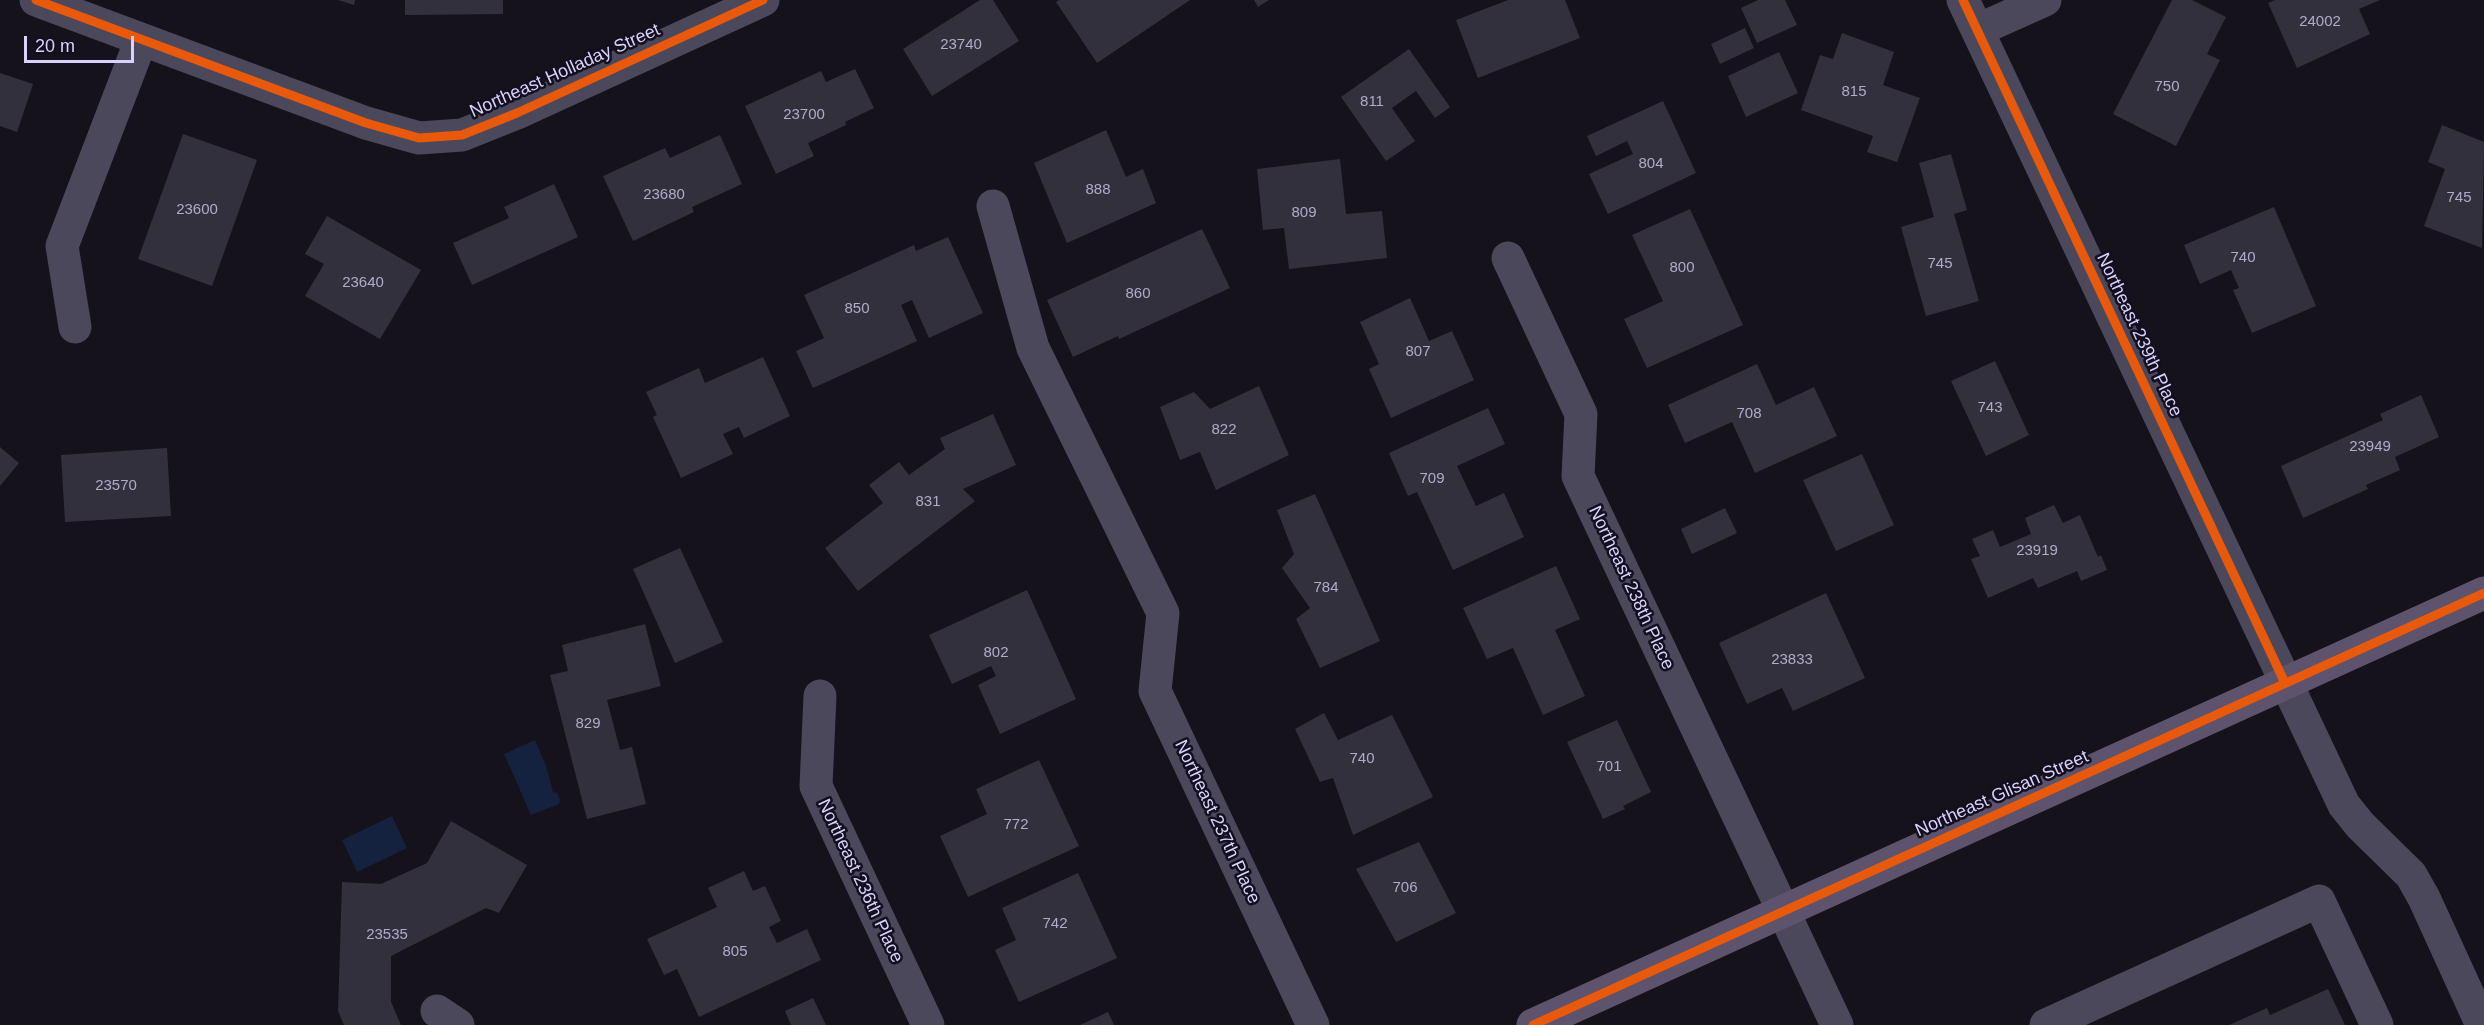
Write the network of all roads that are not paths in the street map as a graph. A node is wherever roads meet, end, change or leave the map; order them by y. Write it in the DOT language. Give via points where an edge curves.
graph roads {
  1 [pos="36,0"];
  2 [pos="763,0"];
  3 [pos="1963,0"];
  4 [pos="2045,0"];
  5 [pos="1978,30"];
  6 [pos="141,40"];
  7 [pos="993,206"];
  8 [pos="1508,258"];
  9 [pos="75,327"];
  10 [pos="2484,593"];
  11 [pos="2285,683"];
  12 [pos="820,696"];
  13 [pos="1784,911"];
  14 [pos="928,1025"];
  15 [pos="1313,1025"];
  16 [pos="1533,1025"];
  17 [pos="1837,1025"];
  18 [pos="2046,1025"];
  19 [pos="2377,1025"];
  20 [pos="2482,1025"];
  1 -- 6 [label="street, Northeast Holladay Street"];
  2 -- 6 [label="street, Northeast Holladay Street" via="517,113 462,135 419,138 366,123"];
  3 -- 5 [label="street, Northeast 239th Place"];
  4 -- 5 [label="street"];
  5 -- 11 [label="street, Northeast 239th Place"];
  6 -- 9 [label="street" via="62,246"];
  7 -- 15 [label="street, Northeast 237th Place" via="1033,348 1163,612 1155,691"];
  8 -- 13 [label="street, Northeast 238th Place" via="1581,414 1578,476"];
  10 -- 11 [label="main road, Northeast Glisan Street"];
  11 -- 13 [label="main road, Northeast Glisan Street"];
  11 -- 20 [label="street, Northeast 239th Place" via="2344,805 2411,875"];
  12 -- 14 [label="street, Northeast 236th Place" via="816,786"];
  13 -- 16 [label="main road, Northeast Glisan Street"];
  13 -- 17 [label="street, Northeast 238th Place"];
  18 -- 19 [label="street" via="2319,901"];
}
